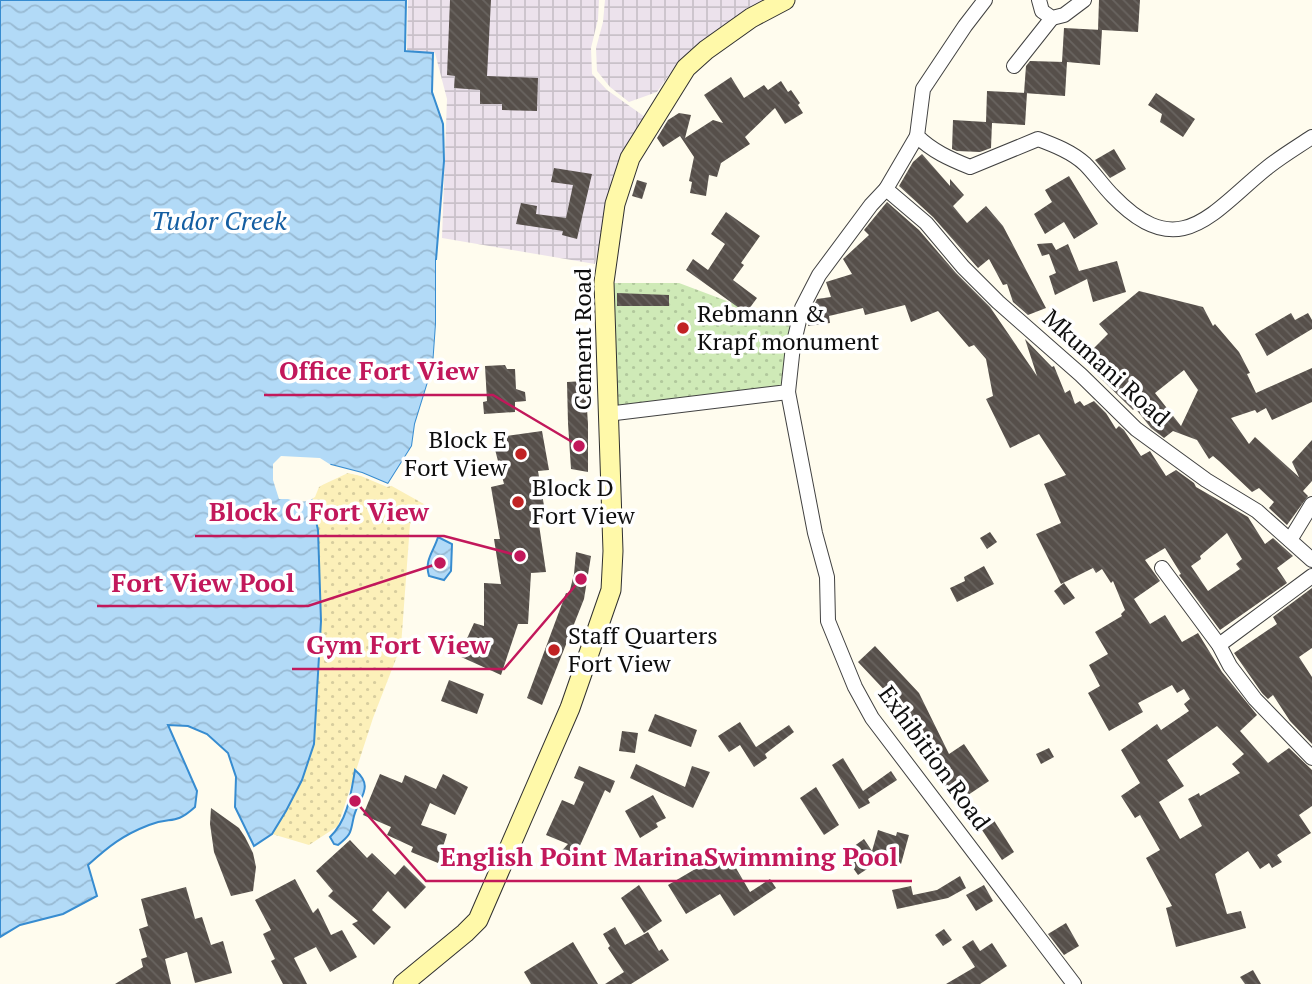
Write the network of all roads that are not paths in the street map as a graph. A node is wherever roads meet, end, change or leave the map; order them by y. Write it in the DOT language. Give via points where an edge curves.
graph roads {
  1 [pos="785,0"];
  2 [pos="985,0"];
  3 [pos="1039,0"];
  4 [pos="1084,0"];
  5 [pos="1052,18"];
  6 [pos="1014,66"];
  7 [pos="917,136"];
  8 [pos="1312,137"];
  9 [pos="886,189"];
  10 [pos="788,392"];
  11 [pos="607,414"];
  12 [pos="1312,504"];
  13 [pos="1290,541"];
  14 [pos="1312,560"];
  15 [pos="1162,568"];
  16 [pos="1312,576"];
  17 [pos="1219,645"];
  18 [pos="1312,758"];
  19 [pos="403,984"];
  20 [pos="1074,984"];
  1 -- 11 [label="main road, Cement Road" via="751,18 686,68 628,163 615,204 604,282"];
  2 -- 7 [label="street" via="923,89"];
  3 -- 5 [label="street" via="1042,11"];
  4 -- 5 [label="street"];
  5 -- 6 [label="street"];
  7 -- 8 [label="street" via="929,148 970,167 1038,139 1055,145 1084,163 1136,216 1162,230 1188,228 1211,216"];
  7 -- 9 [label="street, Exhibition Road"];
  9 -- 10 [label="street, Exhibition Road" via="819,275 802,308"];
  9 -- 13 [label="street, Mkumani Road" via="926,223 998,302 1136,429 1257,511"];
  10 -- 11 [label="street"];
  10 -- 20 [label="street, Exhibition Road" via="827,578 828,621 856,687 872,718"];
  11 -- 19 [label="main road, Cement Road" via="611,590 570,708 478,920"];
  12 -- 13 [label="street"];
  13 -- 14 [label="street, Mkumani Road"];
  15 -- 17 [label="street"];
  16 -- 17 [label="street"];
  17 -- 18 [label="street" via="1255,699"];
}
